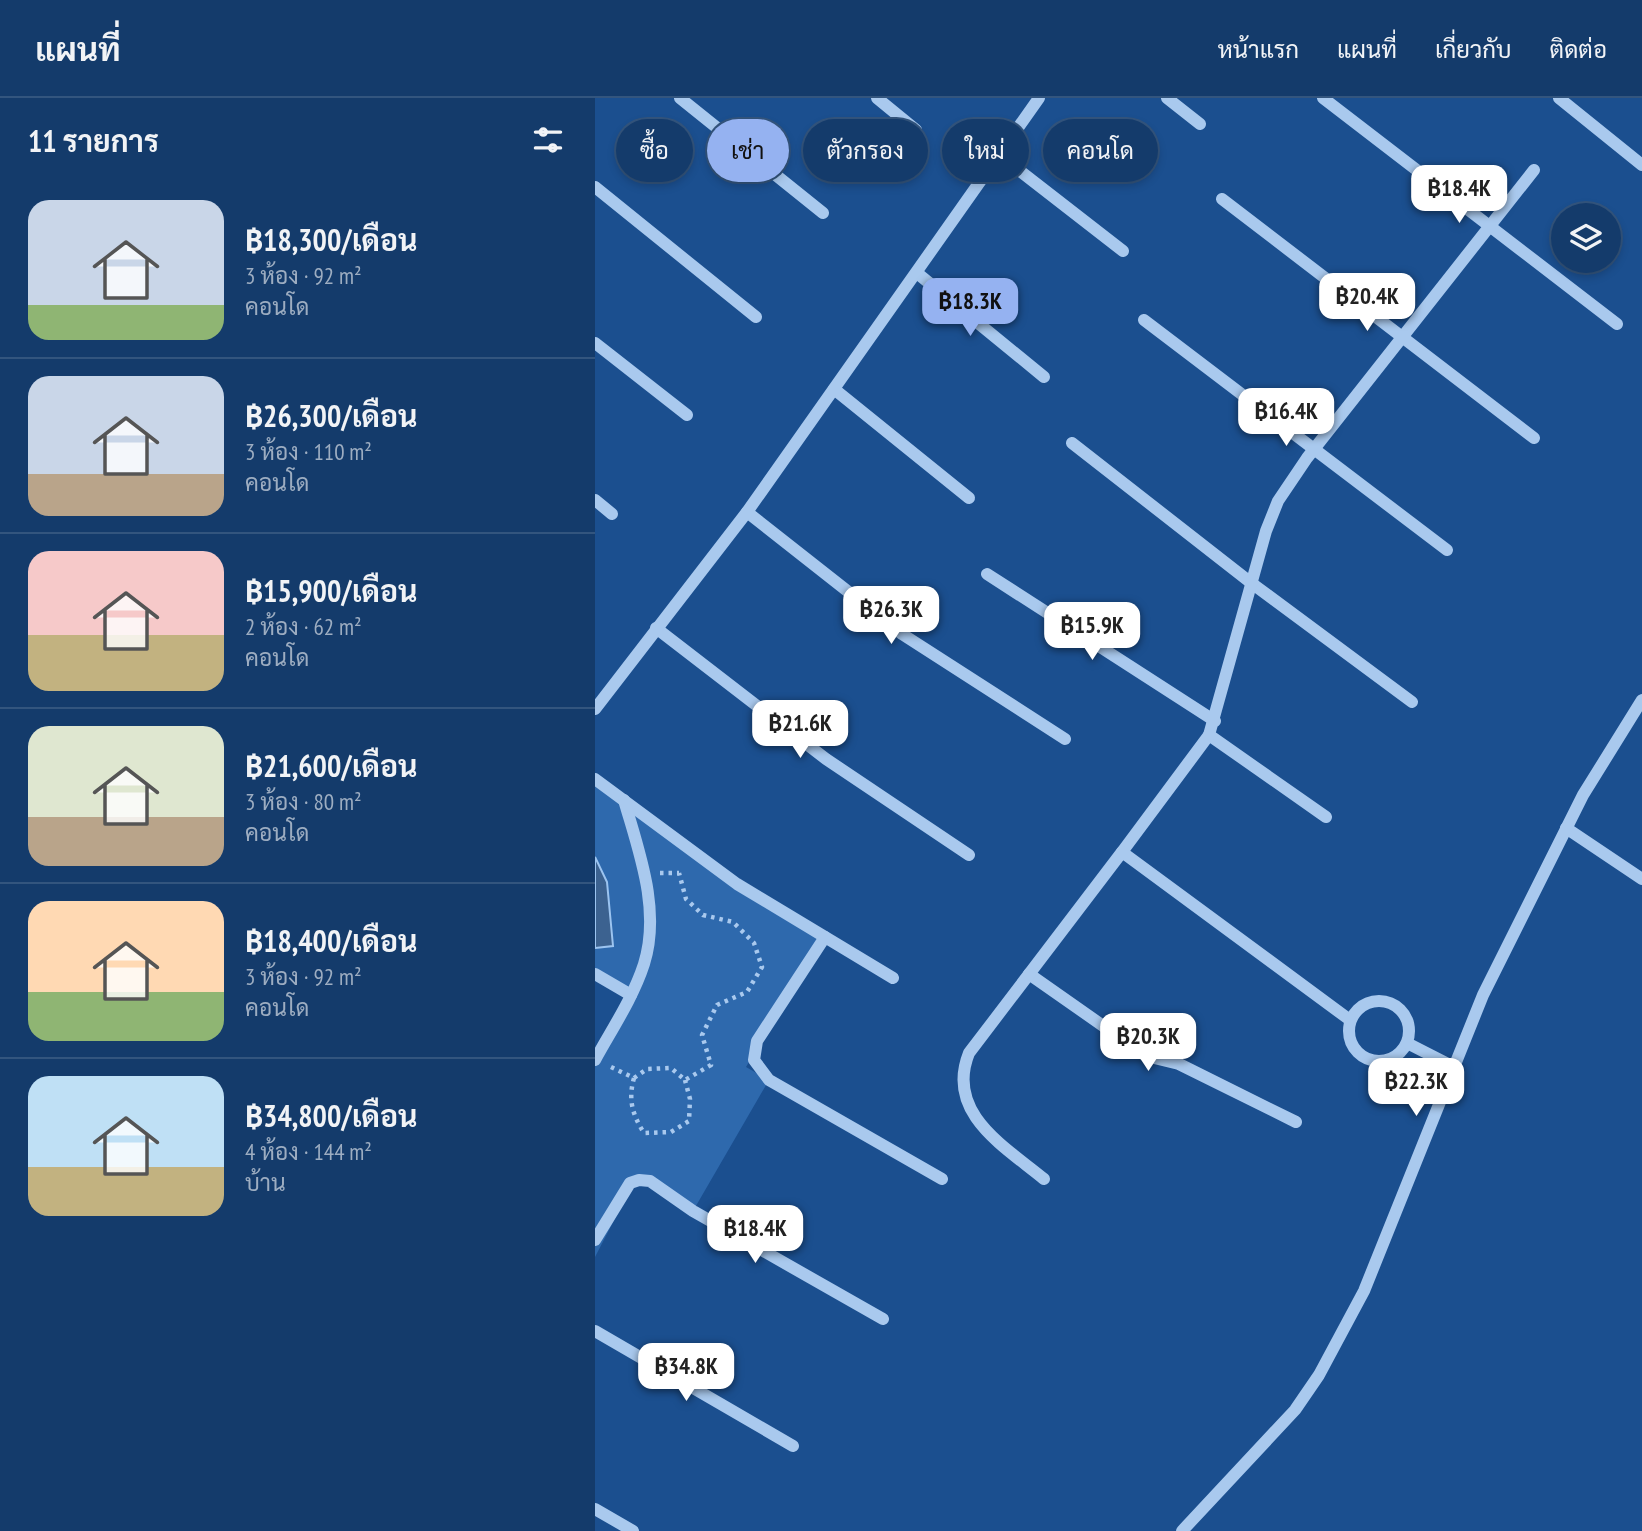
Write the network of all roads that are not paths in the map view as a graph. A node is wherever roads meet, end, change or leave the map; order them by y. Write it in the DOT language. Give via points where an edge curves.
graph roads {
  1 [pos="680,98"];
  2 [pos="877,98"];
  3 [pos="1039,98"];
  4 [pos="1167,98"];
  5 [pos="1323,98"];
  6 [pos="1559,98"];
  7 [pos="903,119"];
  8 [pos="1024,119"];
  9 [pos="1200,124"];
  10 [pos="1642,165"];
  11 [pos="1534,170"];
  12 [pos="1029,179"];
  13 [pos="979,182"];
  14 [pos="595,187"];
  15 [pos="1222,200"];
  16 [pos="823,213"];
  17 [pos="1489,228"];
  18 [pos="1123,251"];
  19 [pos="917,273"];
  20 [pos="756,317"];
  21 [pos="1145,320"];
  22 [pos="1617,324"];
  23 [pos="1401,338"];
  24 [pos="595,343"];
  25 [pos="1044,377"];
  26 [pos="834,389"];
  27 [pos="687,415"];
  28 [pos="1534,438"];
  29 [pos="1072,443"];
  30 [pos="1314,449"];
  31 [pos="969,498"];
  32 [pos="595,500"];
  33 [pos="747,512"];
  34 [pos="612,514"];
  35 [pos="1447,550"];
  36 [pos="987,574"];
  37 [pos="1250,582"];
  38 [pos="656,628"];
  39 [pos="1642,700"];
  40 [pos="1412,702"];
  41 [pos="595,709"];
  42 [pos="1215,721"];
  43 [pos="1209,736"];
  44 [pos="1065,739"];
  45 [pos="595,779"];
  46 [pos="624,800"];
  47 [pos="1326,817"];
  48 [pos="1566,828"];
  49 [pos="1122,852"];
  50 [pos="969,855"];
  51 [pos="1642,879"];
  52 [pos="825,937"];
  53 [pos="595,974"];
  54 [pos="1029,974"];
  55 [pos="893,978"];
  56 [pos="631,995"];
  57 [pos="1350,1020"];
  58 [pos="1407,1043"];
  59 [pos="595,1060"];
  60 [pos="1454,1067"];
  61 [pos="1296,1122"];
  62 [pos="942,1179"];
  63 [pos="1044,1179"];
  64 [pos="595,1240"];
  65 [pos="883,1319"];
  66 [pos="595,1331"];
  67 [pos="793,1446"];
  68 [pos="595,1509"];
  69 [pos="633,1531"];
  70 [pos="1182,1531"];
  1 -- 16 [label="street"];
  2 -- 7 [label="street"];
  3 -- 8 [label="street"];
  4 -- 9 [label="street"];
  5 -- 17 [label="street"];
  6 -- 10 [label="street"];
  11 -- 17 [label="street"];
  12 -- 18 [label="street"];
  13 -- 19 [label="street"];
  14 -- 20 [label="street"];
  15 -- 23 [label="street"];
  17 -- 22 [label="street"];
  17 -- 23 [label="street"];
  19 -- 25 [label="street"];
  19 -- 26 [label="street"];
  21 -- 30 [label="street"];
  23 -- 28 [label="street"];
  23 -- 30 [label="street"];
  24 -- 27 [label="street"];
  26 -- 31 [label="street"];
  26 -- 33 [label="street"];
  29 -- 37 [label="street"];
  30 -- 35 [label="street"];
  30 -- 37 [label="street" via="1278,501"];
  32 -- 34 [label="street"];
  33 -- 38 [label="street"];
  33 -- 44 [label="street" via="902,634"];
  36 -- 42 [label="street"];
  37 -- 40 [label="street"];
  37 -- 42 [label="street"];
  38 -- 41 [label="street"];
  38 -- 50 [label="street" via="826,759"];
  39 -- 48 [label="street"];
  42 -- 43 [label="street"];
  43 -- 47 [label="street"];
  43 -- 49 [label="street"];
  45 -- 46 [label="street"];
  46 -- 52 [label="street" via="737,884"];
  46 -- 56 [label="street" via="646,873 649,937"];
  48 -- 51 [label="street"];
  48 -- 60 [label="street" via="1483,995"];
  49 -- 54 [label="street"];
  49 -- 57 [label="street"];
  52 -- 55 [label="street"];
  52 -- 62 [label="street" via="757,1041 754,1060 769,1080"];
  53 -- 56 [label="street"];
  54 -- 61 [label="street" via="1146,1056 1179,1064"];
  54 -- 63 [label="street" via="969,1053 962,1070 973,1117"];
  56 -- 59 [label="street"];
  57 -- 58 [label="street" via="1348,1035 1355,1050 1367,1059 1383,1062 1398,1055"];
  57 -- 58 [label="street" via="1360,1007 1375,1001 1390,1003 1403,1013 1409,1027"];
  58 -- 60 [label="street"];
  60 -- 70 [label="street" via="1364,1291 1319,1375 1295,1410"];
  64 -- 65 [label="street" via="630,1183 650,1181"];
  66 -- 67 [label="street"];
  68 -- 69 [label="street"];
}
